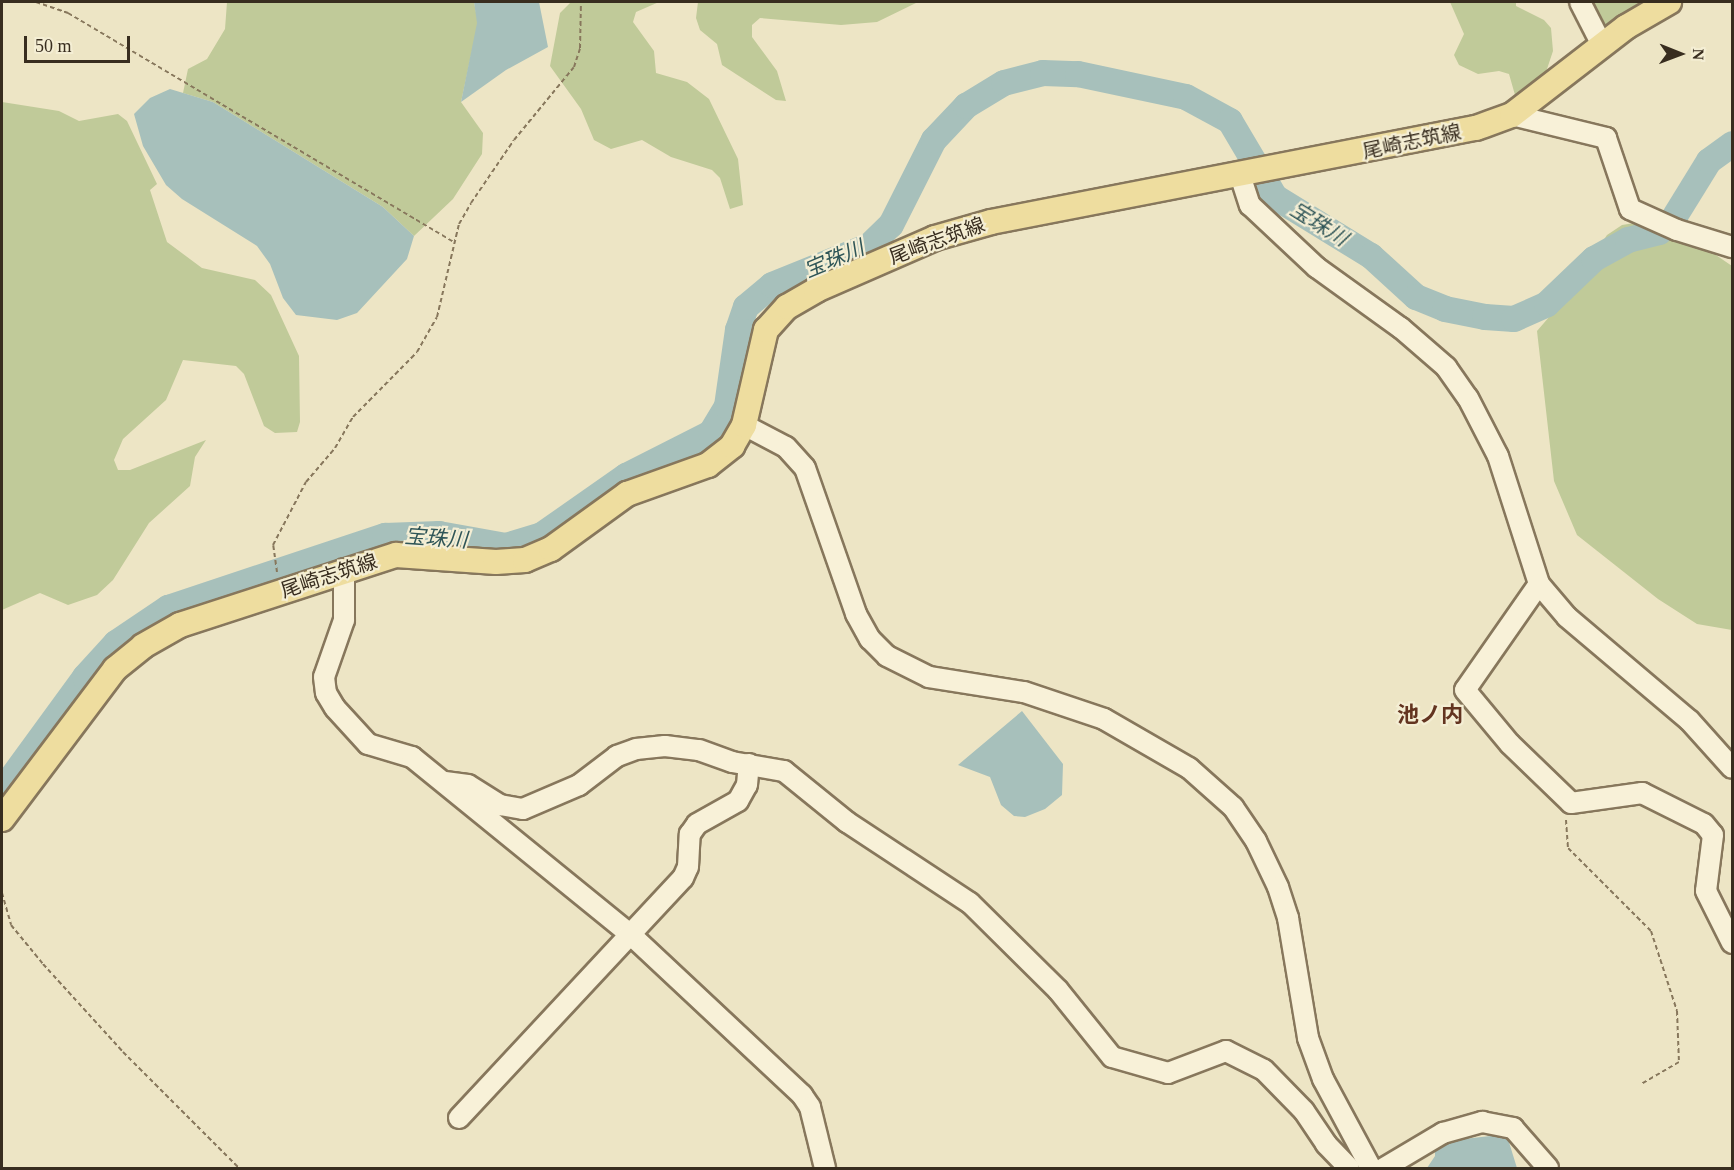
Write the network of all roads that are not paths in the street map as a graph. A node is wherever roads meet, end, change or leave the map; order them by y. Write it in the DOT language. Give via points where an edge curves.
graph roads {
  1 [pos="1580,2"];
  2 [pos="1669,2"];
  3 [pos="1602,45"];
  4 [pos="1512,115"];
  5 [pos="1253,172"];
  6 [pos="1732,247"];
  7 [pos="744,425"];
  8 [pos="344,569"];
  9 [pos="1539,584"];
  10 [pos="749,764"];
  11 [pos="1732,768"];
  12 [pos="445,782"];
  13 [pos="2,819"];
  14 [pos="630,934"];
  15 [pos="1732,943"];
  16 [pos="459,1118"];
  17 [pos="822,1167"];
  18 [pos="1349,1168"];
  19 [pos="1371,1168"];
  20 [pos="1384,1168"];
  21 [pos="1548,1168"];
  1 -- 3 [label="street"];
  2 -- 3 [label="main road, 尾崎志筑線"];
  3 -- 4 [label="main road, 尾崎志筑線"];
  4 -- 5 [label="main road, 尾崎志筑線" via="1476,128"];
  4 -- 6 [label="street" via="1606,138 1630,209 1677,230"];
  5 -- 7 [label="main road, 尾崎志筑線" via="991,222 935,238 816,290 787,307 766,330"];
  5 -- 9 [label="street" via="1250,205 1316,267 1401,328 1446,367 1468,398 1498,456"];
  7 -- 8 [label="main road, 尾崎志筑線" via="732,446 708,465 627,494 551,549 525,560 496,562 396,555"];
  7 -- 19 [label="street" via="786,447 805,468 856,614 870,639 887,656 929,677 1024,692 1104,719 1189,768 1233,807 1256,841 1278,887 1288,918 1308,1038 1323,1079"];
  8 -- 12 [label="street" via="345,614 325,671 326,693 368,744 405,753"];
  8 -- 13 [label="main road, 尾崎志筑線" via="180,625 143,646 115,669"];
  9 -- 11 [label="street" via="1567,616 1689,720"];
  9 -- 15 [label="street" via="1465,690 1510,744 1570,803 1642,793 1704,824 1713,836 1706,891"];
  10 -- 12 [label="street" via="699,750 665,746 636,749 617,756 579,785 523,809 500,806 468,784"];
  10 -- 14 [label="street" via="744,792 733,806 693,829 687,871"];
  10 -- 18 [label="street" via="784,771 847,822 970,903 1058,990 1112,1057 1168,1072 1226,1051 1264,1070 1304,1111 1326,1144"];
  12 -- 14 [label="street"];
  14 -- 16 [label="street"];
  14 -- 17 [label="street" via="802,1095 810,1107"];
  20 -- 21 [label="street" via="1443,1133 1482,1122 1513,1128"];
}
